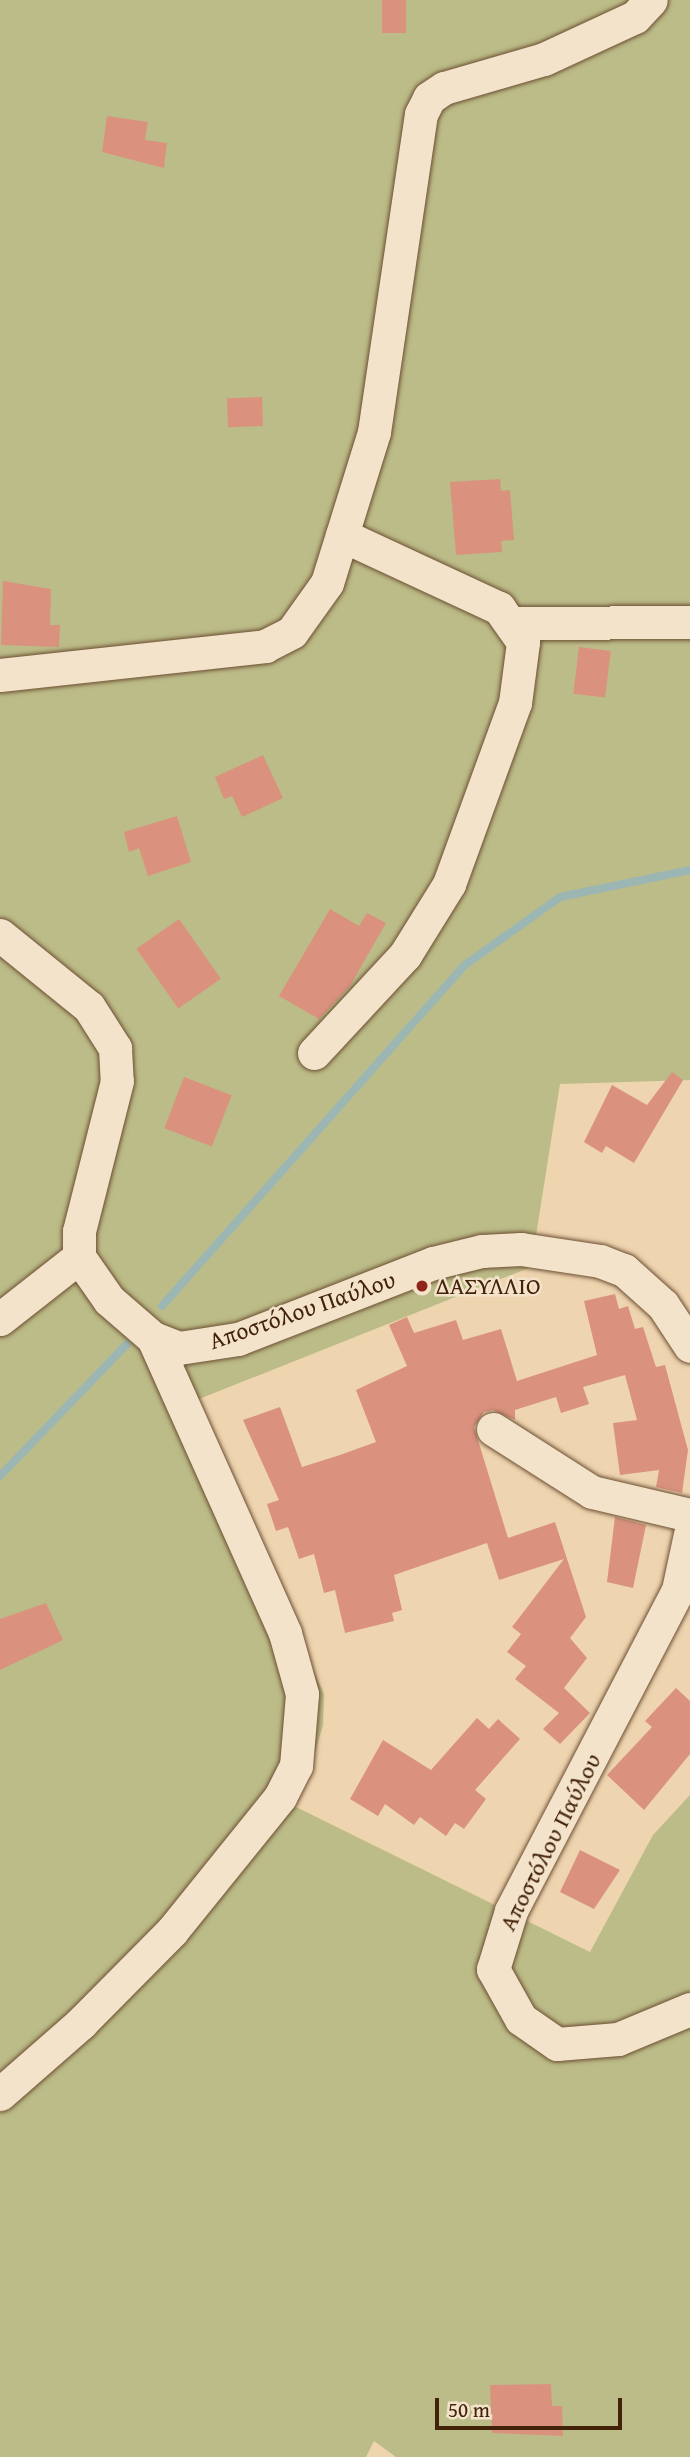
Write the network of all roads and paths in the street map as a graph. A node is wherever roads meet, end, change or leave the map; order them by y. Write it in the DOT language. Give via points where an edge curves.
graph roads {
  1 [pos="651,0"];
  2 [pos="342,535"];
  3 [pos="690,622"];
  4 [pos="515,623"];
  5 [pos="0,675"];
  6 [pos="0,935"];
  7 [pos="314,1053"];
  8 [pos="79,1256"];
  9 [pos="0,1319"];
  10 [pos="153,1338"];
  11 [pos="690,1346"];
  12 [pos="493,1429"];
  13 [pos="690,1515"];
  14 [pos="687,1546"];
  15 [pos="690,2008"];
  16 [pos="0,2094"];
  1 -- 2 [label="street" via="635,17 544,60 444,88 429,98 421,114 374,432"];
  2 -- 4 [label="street" via="499,608"];
  2 -- 5 [label="street" via="327,583 311,608 292,632 265,646"];
  3 -- 4 [label="street"];
  4 -- 7 [label="street" via="523,642 515,703 449,884 405,955"];
  6 -- 8 [label="street" via="89,1007 115,1048 115,1091 79,1231"];
  8 -- 9 [label="street"];
  8 -- 10 [label="street, Αποστόλου Παύλου" via="109,1300"];
  10 -- 11 [label="street, Αποστόλου Παύλου" via="179,1348 238,1339 433,1263 482,1251 521,1249 600,1261 624,1270 663,1305"];
  10 -- 16 [label="street" via="285,1633 302,1694 296,1766 281,1797 172,1931 81,2024"];
  12 -- 13 [label="street" via="592,1492"];
  14 -- 15 [label="street, Αποστόλου Παύλου" via="678,1590 511,1910 493,1969 500,1991 521,2019 557,2044 618,2039"];
}
